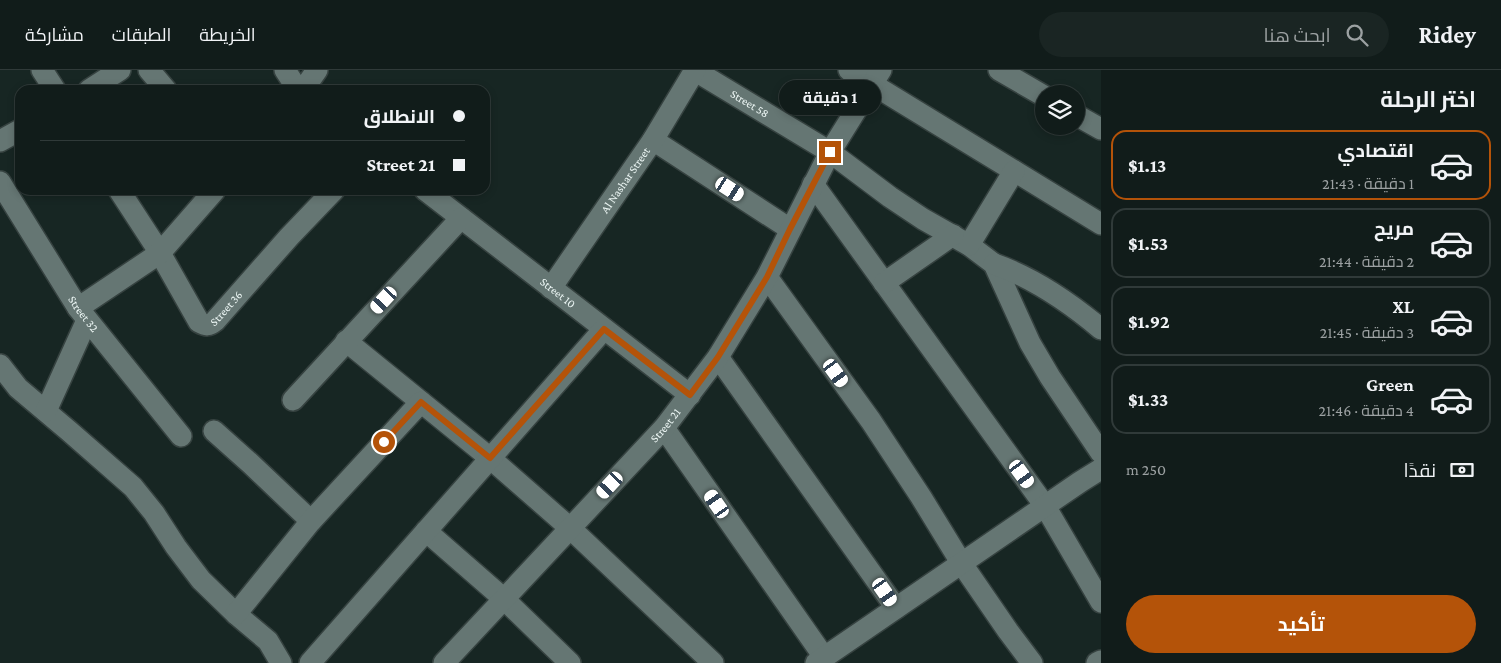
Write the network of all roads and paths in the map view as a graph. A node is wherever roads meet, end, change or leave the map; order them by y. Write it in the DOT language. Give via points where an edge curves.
graph roads {
  1 [pos="42,70"];
  2 [pos="120,70"];
  3 [pos="149,70"];
  4 [pos="285,70"];
  5 [pos="317,70"];
  6 [pos="694,70"];
  7 [pos="849,70"];
  8 [pos="999,70"];
  9 [pos="876,77"];
  10 [pos="52,85"];
  11 [pos="97,85"];
  12 [pos="162,85"];
  13 [pos="295,85"];
  14 [pos="306,85"];
  15 [pos="1035,91"];
  16 [pos="1085,118"];
  17 [pos="1100,124"];
  18 [pos="15,133"];
  19 [pos="653,140"];
  20 [pos="0,141"];
  21 [pos="830,152"];
  22 [pos="1014,171"];
  23 [pos="0,182"];
  24 [pos="813,184"];
  25 [pos="122,195"];
  26 [pos="211,195"];
  27 [pos="329,195"];
  28 [pos="432,195"];
  29 [pos="462,218"];
  30 [pos="1101,224"];
  31 [pos="790,229"];
  32 [pos="961,240"];
  33 [pos="160,253"];
  34 [pos="994,264"];
  35 [pos="767,277"];
  36 [pos="884,283"];
  37 [pos="551,288"];
  38 [pos="82,314"];
  39 [pos="604,329"];
  40 [pos="1101,329"];
  41 [pos="346,342"];
  42 [pos="718,357"];
  43 [pos="0,365"];
  44 [pos="690,395"];
  45 [pos="293,400"];
  46 [pos="421,402"];
  47 [pos="46,411"];
  48 [pos="664,428"];
  49 [pos="214,431"];
  50 [pos="181,436"];
  51 [pos="1101,453"];
  52 [pos="490,458"];
  53 [pos="1101,469"];
  54 [pos="1045,506"];
  55 [pos="310,521"];
  56 [pos="570,528"];
  57 [pos="426,531"];
  58 [pos="962,564"];
  59 [pos="504,599"];
  60 [pos="1101,602"];
  61 [pos="896,608"];
  62 [pos="236,614"];
  63 [pos="452,660"];
  64 [pos="820,660"];
  65 [pos="1101,661"];
  66 [pos="281,663"];
  67 [pos="310,663"];
  68 [pos="570,663"];
  69 [pos="713,663"];
  70 [pos="1032,663"];
  71 [pos="1097,663"];
  1 -- 10 [label="street"];
  2 -- 11 [label="street"];
  3 -- 12 [label="street"];
  4 -- 13 [label="street"];
  5 -- 14 [label="street"];
  6 -- 19 [label="street, Al Nashar Street"];
  6 -- 21 [label="street, Street 58"];
  7 -- 9 [label="street"];
  8 -- 15 [label="street"];
  9 -- 21 [label="street, Street 21"];
  9 -- 22 [label="street"];
  16 -- 17 [label="street"];
  18 -- 20 [label="street"];
  19 -- 31 [label="street"];
  19 -- 37 [label="street, Al Nashar Street"];
  21 -- 24 [label="street, Street 21"];
  21 -- 32 [label="street, Street 58" via="890,197"];
  22 -- 30 [label="street"];
  22 -- 32 [label="street"];
  23 -- 38 [label="street, Street 32"];
  24 -- 31 [label="street, Street 21"];
  24 -- 36 [label="street"];
  25 -- 33 [label="street, Street 36"];
  26 -- 33 [label="street"];
  27 -- 33 [label="street, Street 36" via="210,325 204,326 199,322"];
  28 -- 29 [label="street, Street 10"];
  29 -- 37 [label="street, Street 10"];
  29 -- 41 [label="street"];
  31 -- 35 [label="street, Street 21"];
  32 -- 34 [label="street, Street 58"];
  32 -- 36 [label="street"];
  33 -- 38 [label="street"];
  34 -- 40 [label="street" via="1015,271 1042,287"];
  34 -- 51 [label="street" via="1030,343"];
  35 -- 42 [label="street, Street 21"];
  35 -- 58 [label="street" via="871,421"];
  36 -- 54 [label="street"];
  37 -- 39 [label="street, Street 10"];
  38 -- 47 [label="street"];
  38 -- 50 [label="street, Street 32"];
  39 -- 44 [label="street, Street 10"];
  39 -- 52 [label="street"];
  41 -- 45 [label="street"];
  41 -- 46 [label="street"];
  42 -- 44 [label="street, Street 21"];
  42 -- 61 [label="street"];
  43 -- 47 [label="street" via="18,388"];
  44 -- 48 [label="street, Street 21"];
  46 -- 52 [label="street"];
  46 -- 55 [label="street"];
  47 -- 62 [label="street" via="137,492 202,580"];
  48 -- 56 [label="street, Street 21"];
  48 -- 64 [label="street"];
  49 -- 55 [label="street"];
  52 -- 56 [label="street"];
  52 -- 57 [label="street"];
  53 -- 54 [label="street"];
  54 -- 58 [label="street"];
  54 -- 60 [label="street"];
  55 -- 62 [label="street"];
  56 -- 59 [label="street, Street 21"];
  56 -- 69 [label="street"];
  57 -- 59 [label="street"];
  57 -- 67 [label="street"];
  58 -- 61 [label="street"];
  58 -- 70 [label="street"];
  59 -- 63 [label="street, Street 21"];
  59 -- 68 [label="street"];
  61 -- 64 [label="street"];
  62 -- 66 [label="street" via="268,641"];
  65 -- 71 [label="street"];
}
